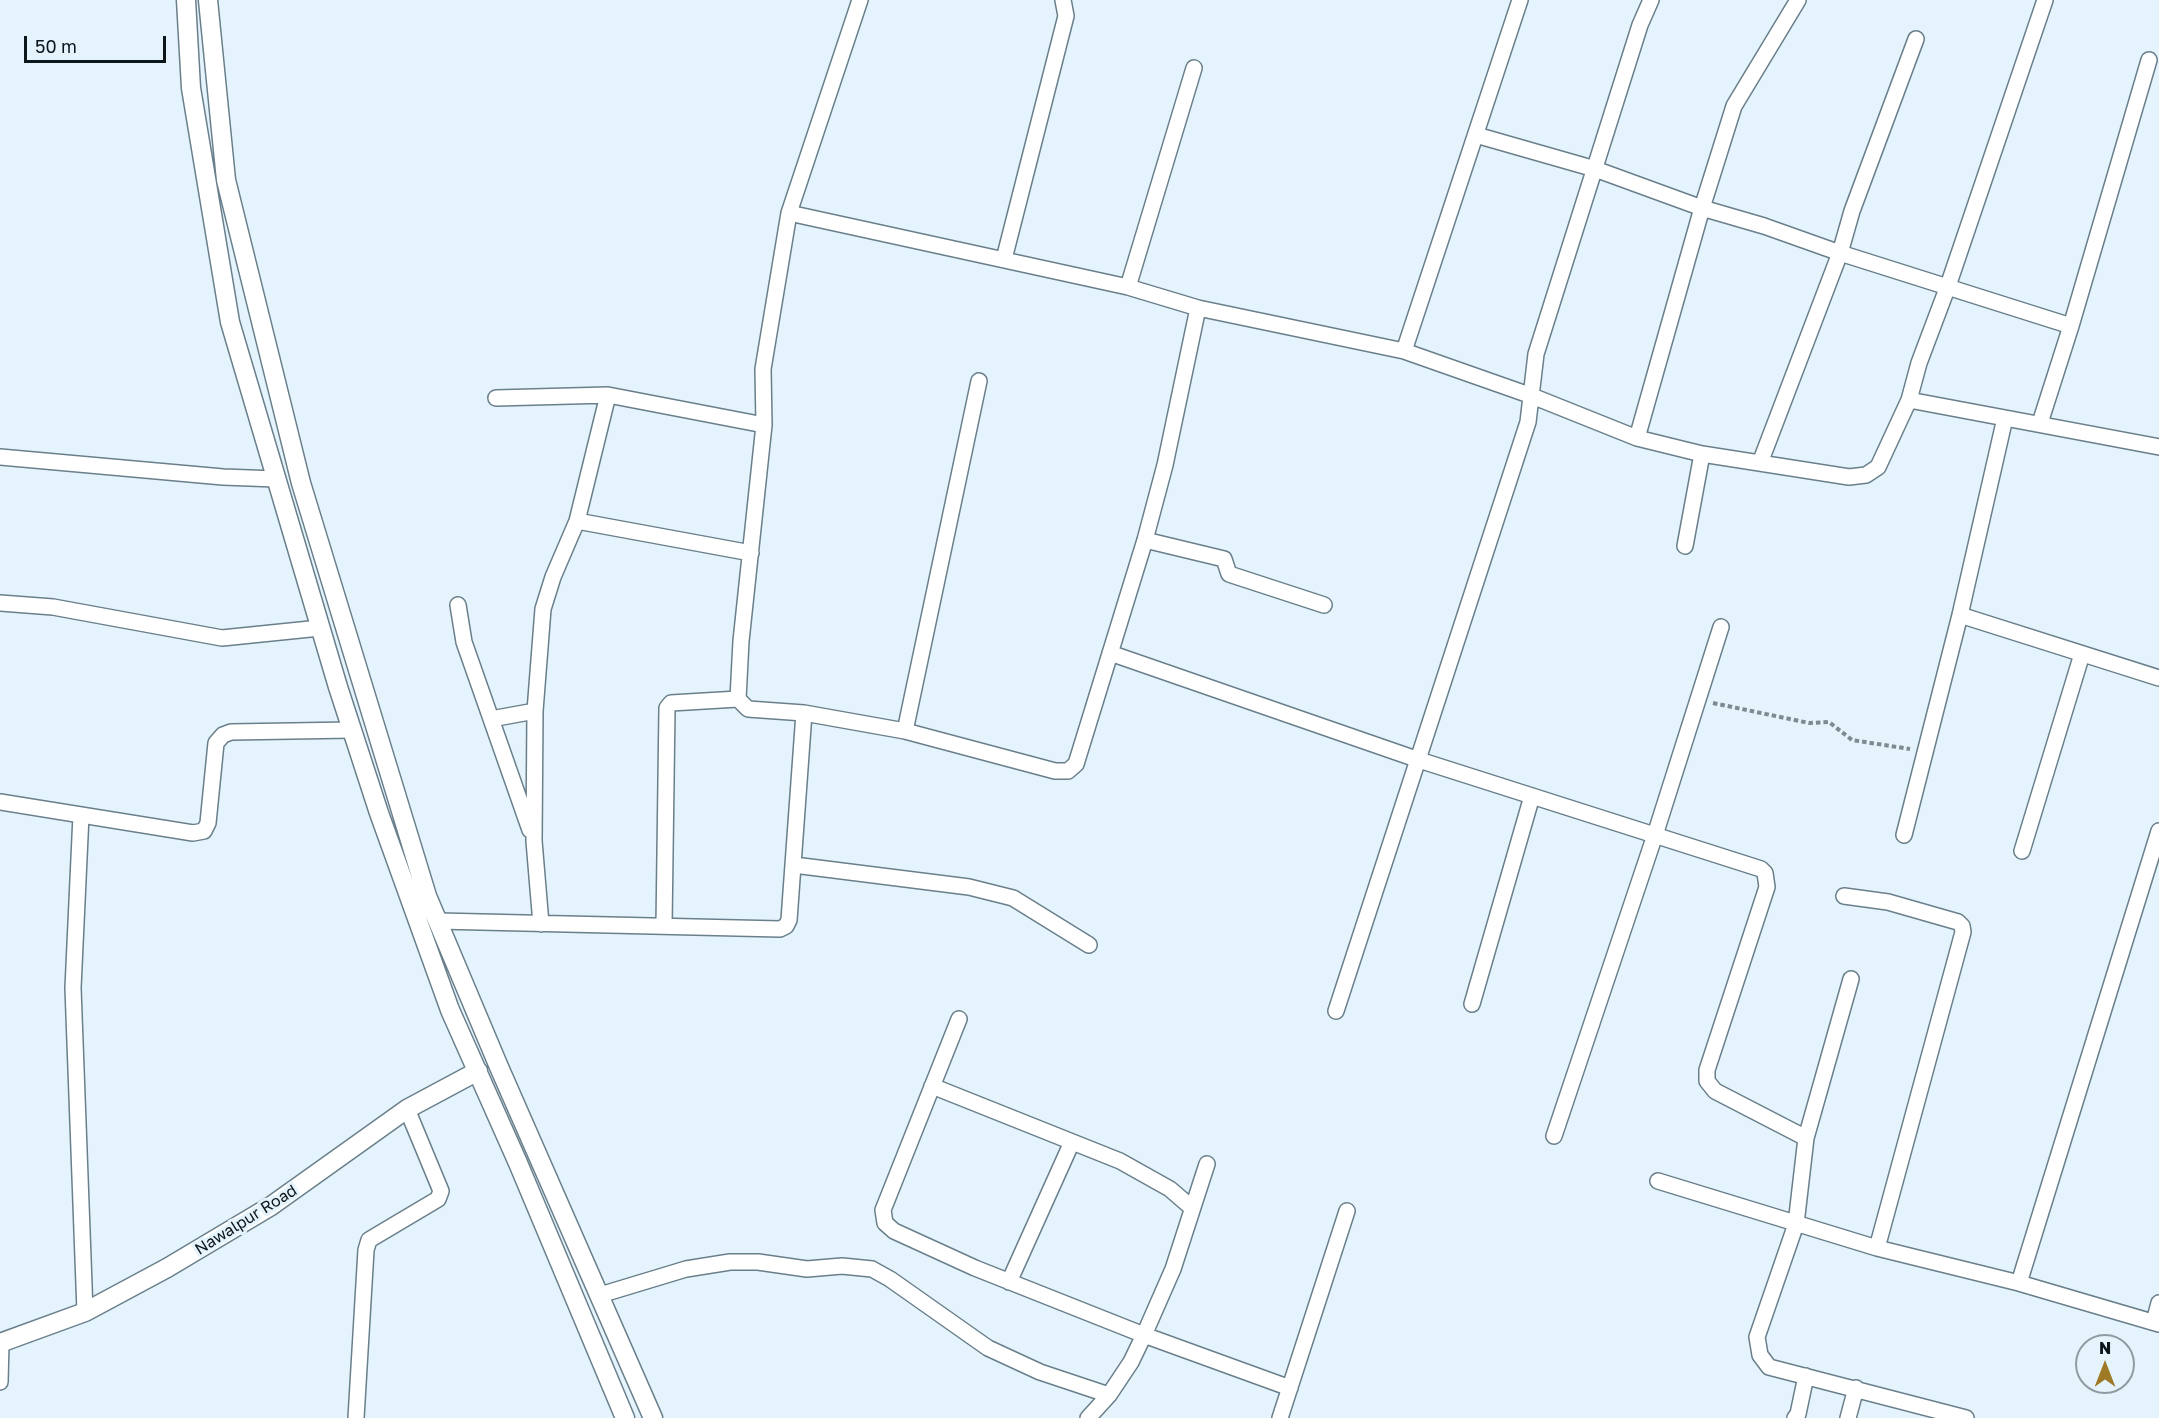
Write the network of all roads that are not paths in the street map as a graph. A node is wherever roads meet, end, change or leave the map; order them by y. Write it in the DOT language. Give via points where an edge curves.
graph roads {
  1 [pos="186,0"];
  2 [pos="208,0"];
  3 [pos="860,0"];
  4 [pos="1063,0"];
  5 [pos="1520,0"];
  6 [pos="1651,0"];
  7 [pos="1798,0"];
  8 [pos="2045,0"];
  9 [pos="1916,39"];
  10 [pos="2149,60"];
  11 [pos="1194,68"];
  12 [pos="1476,135"];
  13 [pos="1595,169"];
  14 [pos="1702,208"];
  15 [pos="789,213"];
  16 [pos="1840,253"];
  17 [pos="1004,259"];
  18 [pos="1128,286"];
  19 [pos="1948,286"];
  20 [pos="1198,308"];
  21 [pos="2071,326"];
  22 [pos="1404,351"];
  23 [pos="979,381"];
  24 [pos="608,395"];
  25 [pos="1532,396"];
  26 [pos="496,398"];
  27 [pos="1909,400"];
  28 [pos="2005,418"];
  29 [pos="2040,423"];
  30 [pos="764,425"];
  31 [pos="1637,438"];
  32 [pos="2159,447"];
  33 [pos="1702,454"];
  34 [pos="0,457"];
  35 [pos="1760,463"];
  36 [pos="276,479"];
  37 [pos="577,521"];
  38 [pos="1145,540"];
  39 [pos="1686,546"];
  40 [pos="751,552"];
  41 [pos="0,603"];
  42 [pos="458,605"];
  43 [pos="1324,605"];
  44 [pos="1960,615"];
  45 [pos="1721,627"];
  46 [pos="320,628"];
  47 [pos="1110,653"];
  48 [pos="2082,654"];
  49 [pos="2159,678"];
  50 [pos="738,699"];
  51 [pos="535,711"];
  52 [pos="804,713"];
  53 [pos="491,719"];
  54 [pos="352,730"];
  55 [pos="905,731"];
  56 [pos="1419,760"];
  57 [pos="1532,796"];
  58 [pos="0,802"];
  59 [pos="81,815"];
  60 [pos="2159,831"];
  61 [pos="1655,835"];
  62 [pos="1904,835"];
  63 [pos="534,841"];
  64 [pos="2022,851"];
  65 [pos="794,865"];
  66 [pos="1844,896"];
  67 [pos="438,921"];
  68 [pos="541,924"];
  69 [pos="664,926"];
  70 [pos="1089,945"];
  71 [pos="1851,979"];
  72 [pos="1472,1004"];
  73 [pos="1336,1011"];
  74 [pos="958,1019"];
  75 [pos="478,1071"];
  76 [pos="932,1086"];
  77 [pos="407,1110"];
  78 [pos="1554,1136"];
  79 [pos="1806,1138"];
  80 [pos="1072,1142"];
  81 [pos="1206,1164"];
  82 [pos="1658,1181"];
  83 [pos="1192,1208"];
  84 [pos="1347,1211"];
  85 [pos="1796,1224"];
  86 [pos="1876,1248"];
  87 [pos="1010,1282"];
  88 [pos="2019,1283"];
  89 [pos="600,1295"];
  90 [pos="2159,1304"];
  91 [pos="86,1312"];
  92 [pos="2156,1323"];
  93 [pos="1144,1335"];
  94 [pos="1,1343"];
  95 [pos="1806,1376"];
  96 [pos="0,1382"];
  97 [pos="1290,1388"];
  98 [pos="1856,1388"];
  99 [pos="1109,1395"];
  100 [pos="356,1418"];
  101 [pos="625,1418"];
  102 [pos="653,1418"];
  103 [pos="1088,1418"];
  104 [pos="1280,1418"];
  105 [pos="1795,1418"];
  106 [pos="1848,1418"];
  107 [pos="1966,1418"];
  1 -- 36 [label="street" via="191,88 230,322"];
  2 -- 67 [label="street" via="226,180 290,439 374,724"];
  3 -- 15 [label="street"];
  4 -- 17 [label="street" via="1066,16"];
  5 -- 12 [label="street"];
  6 -- 13 [label="street"];
  7 -- 14 [label="street" via="1734,106"];
  8 -- 19 [label="street"];
  9 -- 16 [label="street"];
  10 -- 21 [label="street"];
  11 -- 18 [label="street"];
  12 -- 13 [label="street"];
  12 -- 22 [label="street"];
  13 -- 14 [label="street"];
  13 -- 25 [label="street" via="1536,354"];
  14 -- 16 [label="street"];
  14 -- 31 [label="street"];
  15 -- 17 [label="street"];
  15 -- 30 [label="street" via="763,369"];
  16 -- 19 [label="street"];
  16 -- 35 [label="street"];
  17 -- 18 [label="street"];
  18 -- 20 [label="street"];
  19 -- 21 [label="street"];
  19 -- 27 [label="street" via="1918,363"];
  20 -- 22 [label="street"];
  20 -- 38 [label="street"];
  21 -- 29 [label="street"];
  22 -- 25 [label="street"];
  23 -- 55 [label="street"];
  24 -- 26 [label="street"];
  24 -- 30 [label="street"];
  24 -- 37 [label="street"];
  25 -- 31 [label="street"];
  25 -- 56 [label="street" via="1528,422"];
  27 -- 28 [label="street"];
  27 -- 35 [label="street" via="1878,467 1866,475 1850,477"];
  28 -- 29 [label="street"];
  28 -- 44 [label="street"];
  29 -- 32 [label="street"];
  30 -- 40 [label="street"];
  31 -- 33 [label="street"];
  33 -- 35 [label="street"];
  33 -- 39 [label="street"];
  34 -- 36 [label="street"];
  36 -- 46 [label="street"];
  37 -- 40 [label="street"];
  37 -- 51 [label="street" via="543,609"];
  38 -- 43 [label="street" via="1224,559 1229,574"];
  38 -- 47 [label="street"];
  40 -- 50 [label="street"];
  41 -- 46 [label="street" via="53,607 222,638"];
  42 -- 53 [label="street" via="464,642"];
  44 -- 48 [label="street"];
  44 -- 62 [label="street"];
  45 -- 61 [label="street"];
  46 -- 54 [label="street"];
  47 -- 55 [label="street" via="1076,764 1068,771 1055,771"];
  47 -- 56 [label="street"];
  48 -- 49 [label="street"];
  48 -- 64 [label="street"];
  50 -- 52 [label="street" via="748,709"];
  50 -- 69 [label="street" via="670,703 667,708"];
  51 -- 53 [label="street"];
  51 -- 63 [label="street"];
  52 -- 55 [label="street"];
  52 -- 65 [label="street"];
  53 -- 63 [label="street"];
  54 -- 59 [label="street" via="223,735 216,743 204,831 193,833"];
  54 -- 75 [label="street" via="446,999"];
  56 -- 57 [label="street"];
  56 -- 73 [label="street"];
  57 -- 61 [label="street"];
  57 -- 72 [label="street"];
  58 -- 59 [label="street"];
  59 -- 91 [label="street" via="73,988"];
  60 -- 88 [label="street"];
  61 -- 78 [label="street"];
  61 -- 79 [label="street" via="1766,873 1767,887 1707,1070 1707,1081 1715,1091"];
  63 -- 68 [label="street"];
  65 -- 69 [label="street" via="789,920 780,929"];
  65 -- 70 [label="street" via="969,887 1014,898"];
  66 -- 86 [label="street" via="1888,902 1958,922 1963,932"];
  67 -- 68 [label="street"];
  67 -- 89 [label="street"];
  68 -- 69 [label="street"];
  71 -- 79 [label="street"];
  74 -- 76 [label="street"];
  75 -- 77 [label="street, Nawalpur Road"];
  75 -- 101 [label="street"];
  76 -- 80 [label="street"];
  76 -- 87 [label="street" via="884,1210 885,1223 909,1239"];
  77 -- 91 [label="street, Nawalpur Road" via="271,1206"];
  77 -- 100 [label="street" via="441,1191 438,1199 369,1240"];
  79 -- 85 [label="street"];
  80 -- 83 [label="street" via="1150,1177"];
  80 -- 87 [label="street"];
  81 -- 83 [label="street"];
  82 -- 85 [label="street"];
  83 -- 93 [label="street" via="1173,1269"];
  84 -- 97 [label="street"];
  85 -- 86 [label="street"];
  85 -- 95 [label="street" via="1757,1337 1760,1355 1770,1367"];
  86 -- 88 [label="street"];
  87 -- 93 [label="street"];
  88 -- 92 [label="street"];
  89 -- 99 [label="street" via="686,1269 730,1262 807,1269 872,1269 997,1352 1040,1372"];
  89 -- 102 [label="street"];
  90 -- 92 [label="street"];
  91 -- 94 [label="street, Nawalpur Road"];
  93 -- 97 [label="street"];
  93 -- 99 [label="street"];
  94 -- 96 [label="street"];
  95 -- 98 [label="street"];
  95 -- 105 [label="street"];
  97 -- 104 [label="street"];
  98 -- 106 [label="street"];
  98 -- 107 [label="street"];
  99 -- 103 [label="street"];
}
